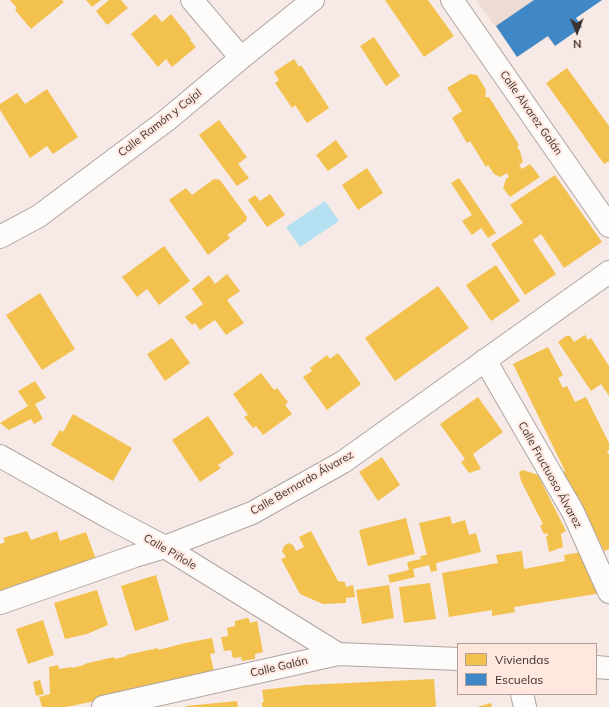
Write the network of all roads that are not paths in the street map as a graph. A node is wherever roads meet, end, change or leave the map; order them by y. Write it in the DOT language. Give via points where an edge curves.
graph roads {
  1 [pos="192,0"];
  2 [pos="313,0"];
  3 [pos="452,0"];
  4 [pos="241,58"];
  5 [pos="609,226"];
  6 [pos="0,237"];
  7 [pos="609,272"];
  8 [pos="485,360"];
  9 [pos="0,456"];
  10 [pos="165,547"];
  11 [pos="609,592"];
  12 [pos="0,603"];
  13 [pos="338,654"];
  14 [pos="457,659"];
  15 [pos="597,667"];
  16 [pos="609,668"];
  17 [pos="522,695"];
  18 [pos="103,707"];
  19 [pos="525,707"];
  1 -- 4 [label="street"];
  2 -- 4 [label="street, Calle Ramón y Cajal"];
  3 -- 5 [label="street, Calle Alvarez Galán"];
  4 -- 6 [label="street, Calle Ramón y Cajal" via="167,120 39,216"];
  7 -- 8 [label="street, Calle Bernardo Álvarez"];
  8 -- 10 [label="street, Calle Bernardo Álvarez" via="343,462 252,513"];
  8 -- 11 [label="street, Calle Fructuoso Álvarez" via="573,512"];
  9 -- 10 [label="street, Calle Piñole"];
  10 -- 12 [label="street, Calle Bernardo Álvarez"];
  10 -- 13 [label="street, Calle Piñole"];
  13 -- 14 [label="street, Calle Galán"];
  13 -- 18 [label="street, Calle Galán"];
  15 -- 16 [label="street"];
  17 -- 19 [label="street"];
}
